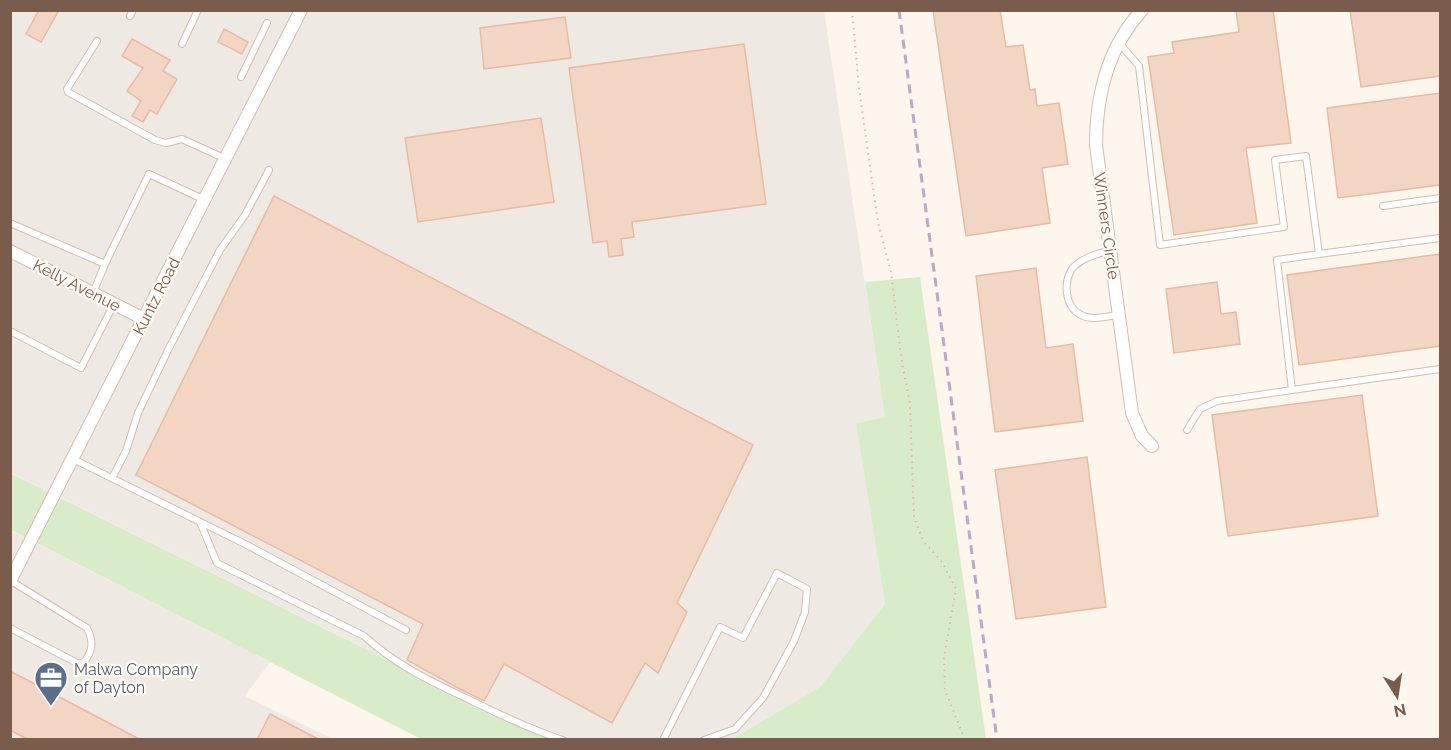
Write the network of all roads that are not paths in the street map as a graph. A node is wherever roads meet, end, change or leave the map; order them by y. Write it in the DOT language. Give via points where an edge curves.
graph roads {
  1 [pos="198,10"];
  2 [pos="301,10"];
  3 [pos="1142,10"];
  4 [pos="267,23"];
  5 [pos="97,41"];
  6 [pos="1119,42"];
  7 [pos="182,44"];
  8 [pos="241,77"];
  9 [pos="226,159"];
  10 [pos="269,170"];
  11 [pos="1440,198"];
  12 [pos="206,201"];
  13 [pos="1383,206"];
  14 [pos="10,223"];
  15 [pos="1440,238"];
  16 [pos="1110,250"];
  17 [pos="10,251"];
  18 [pos="1318,254"];
  19 [pos="105,264"];
  20 [pos="93,293"];
  21 [pos="114,304"];
  22 [pos="1119,315"];
  23 [pos="144,319"];
  24 [pos="10,331"];
  25 [pos="1440,369"];
  26 [pos="1292,390"];
  27 [pos="1187,430"];
  28 [pos="1152,446"];
  29 [pos="73,459"];
  30 [pos="112,478"];
  31 [pos="200,522"];
  32 [pos="11,581"];
  33 [pos="10,628"];
  34 [pos="406,630"];
  35 [pos="563,740"];
  36 [pos="663,740"];
  37 [pos="704,740"];
  1 -- 7 [label="lane"];
  2 -- 9 [label="street, Kuntz Road"];
  3 -- 6 [label="street, Winners Circle"];
  4 -- 8 [label="lane"];
  5 -- 9 [label="lane" via="68,92 155,140 166,143 182,139"];
  6 -- 16 [label="street, Winners Circle" via="1106,71 1096,120"];
  6 -- 18 [label="lane" via="1139,66 1160,245 1284,227 1275,160 1306,156"];
  9 -- 12 [label="street, Kuntz Road"];
  10 -- 30 [label="lane" via="245,215 220,250 168,350"];
  11 -- 13 [label="lane"];
  12 -- 19 [label="lane" via="149,174"];
  12 -- 23 [label="street, Kuntz Road"];
  14 -- 19 [label="lane"];
  15 -- 18 [label="lane"];
  16 -- 22 [label="street, Winners Circle"];
  16 -- 22 [label="lane" via="1085,259 1072,269 1066,285 1068,301 1080,315"];
  17 -- 20 [label="street, Kelly Avenue"];
  18 -- 26 [label="lane" via="1277,260"];
  19 -- 20 [label="lane"];
  20 -- 21 [label="street, Kelly Avenue"];
  21 -- 23 [label="street, Kelly Avenue"];
  21 -- 24 [label="lane" via="81,368"];
  22 -- 28 [label="street, Winners Circle" via="1132,413 1142,436"];
  23 -- 29 [label="street, Kuntz Road"];
  25 -- 26 [label="lane"];
  26 -- 27 [label="lane" via="1217,401 1200,409"];
  29 -- 30 [label="lane"];
  29 -- 32 [label="street, Kuntz Road"];
  30 -- 31 [label="lane"];
  31 -- 34 [label="lane"];
  31 -- 35 [label="lane" via="217,563 364,636 415,673"];
  32 -- 33 [label="lane" via="87,628 92,648 83,663 77,663"];
  36 -- 37 [label="lane" via="720,627 743,638 777,573 807,589 805,612 794,641 763,698 735,729"];
}
